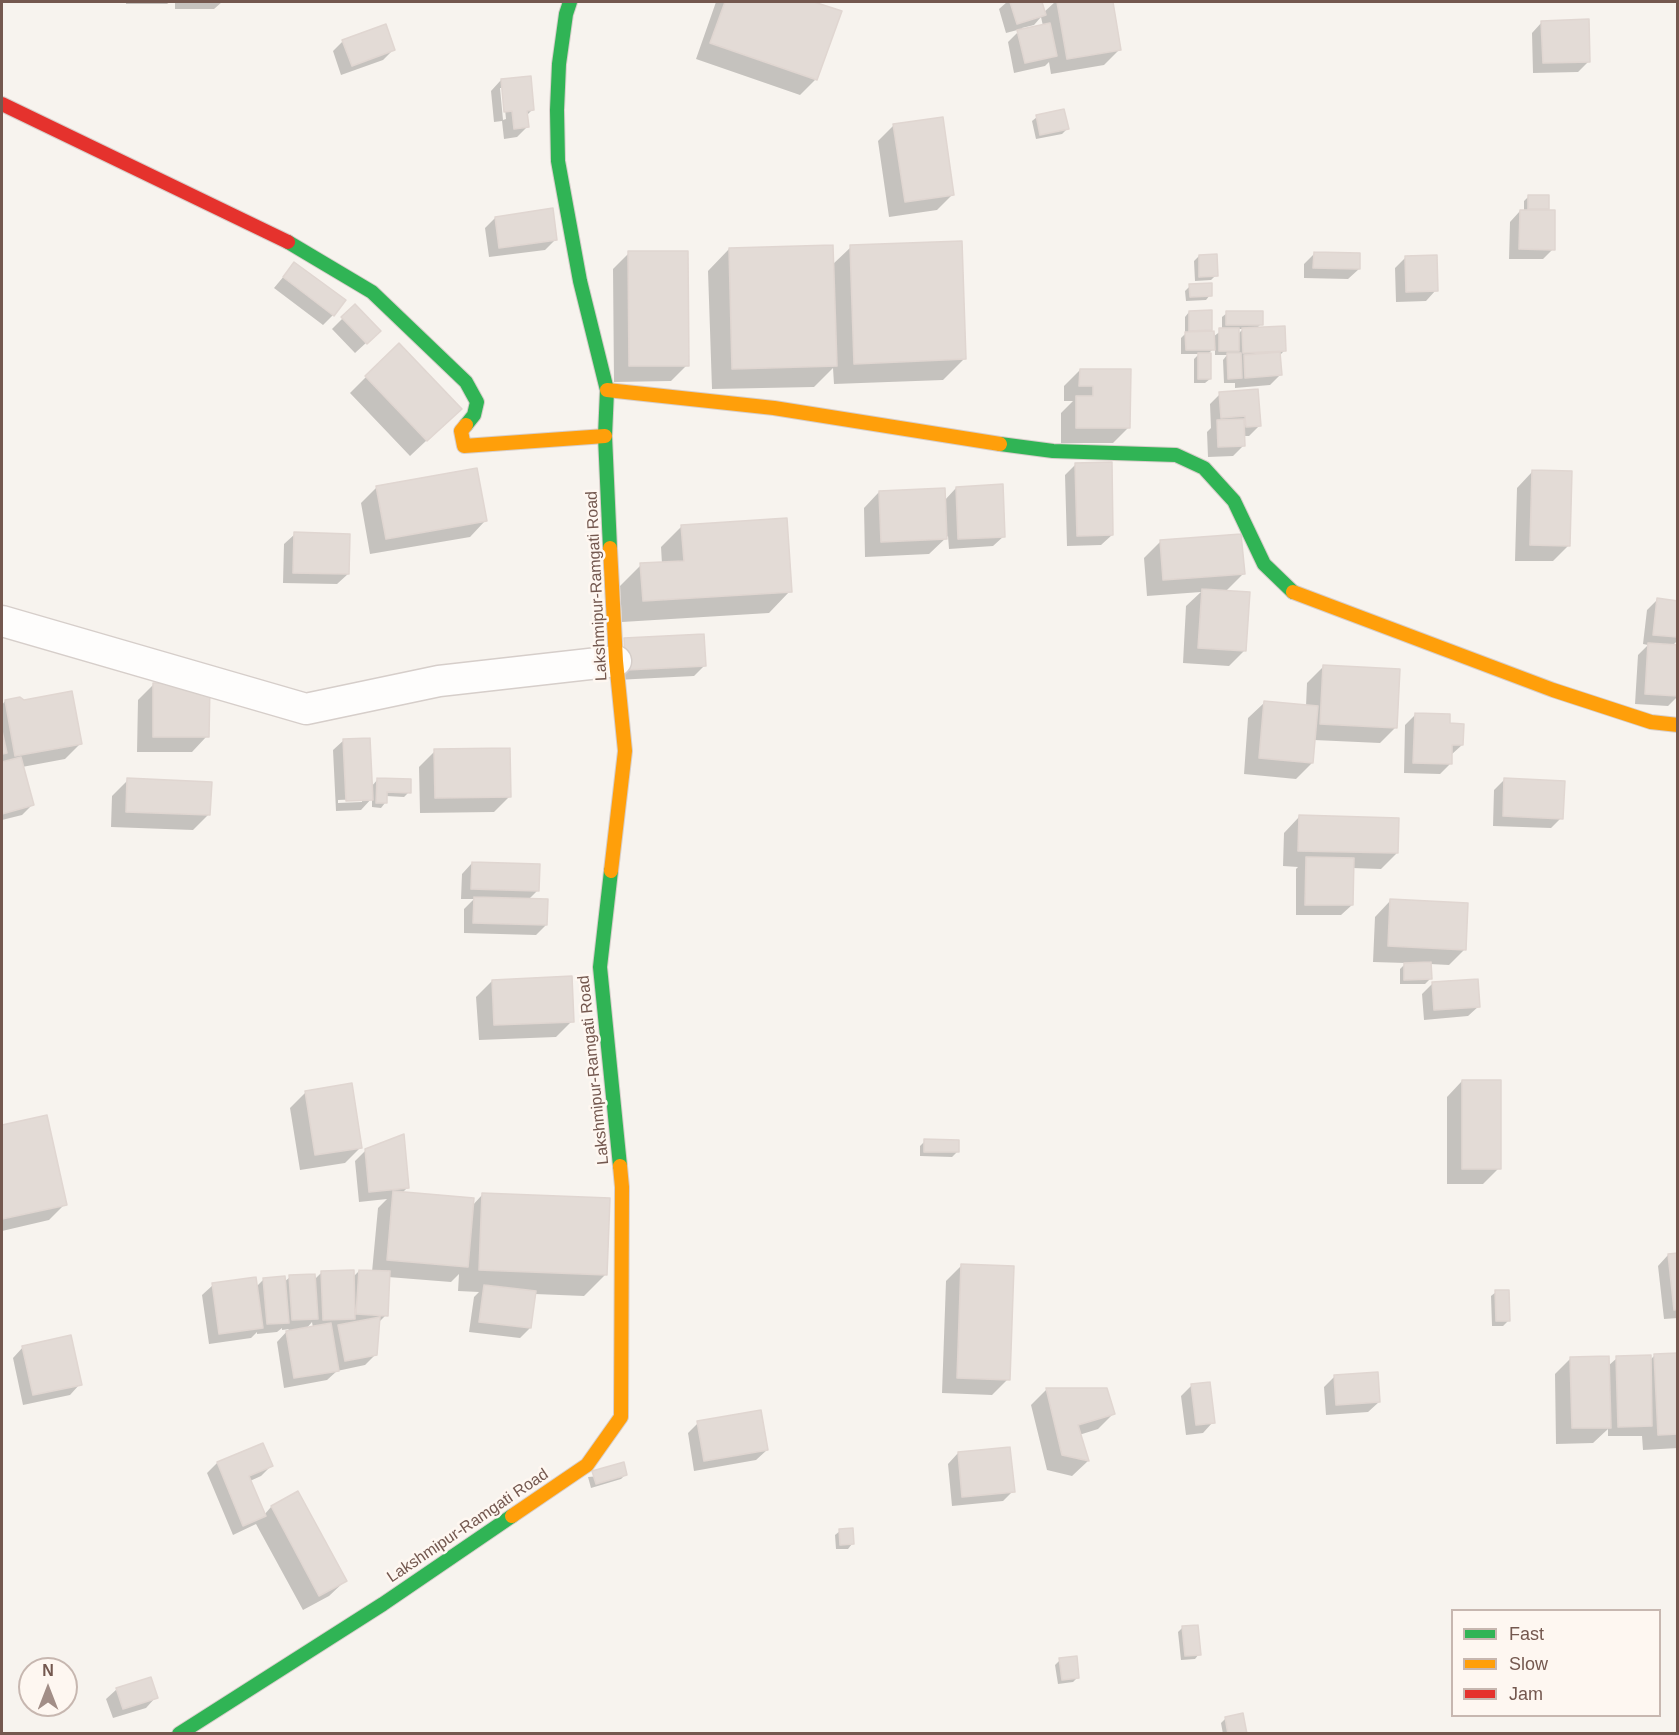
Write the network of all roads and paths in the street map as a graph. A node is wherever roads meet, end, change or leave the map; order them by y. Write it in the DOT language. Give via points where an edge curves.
graph roads {
  1 [pos="570,2"];
  2 [pos="2,104"];
  3 [pos="607,390"];
  4 [pos="605,436"];
  5 [pos="2,621"];
  6 [pos="616,661"];
  7 [pos="1677,725"];
  8 [pos="179,1734"];
  1 -- 3 [label="main road, Lakshmipur-Ramgati Road" via="559,64 558,161 580,281"];
  2 -- 4 [label="main road" via="287,241 372,292 466,382 477,402 474,415 461,431 464,446"];
  3 -- 4 [label="main road, Lakshmipur-Ramgati Road"];
  3 -- 7 [label="main road" via="774,408 1053,451 1176,455 1204,468 1234,501 1264,564 1290,591 1553,690 1651,722"];
  4 -- 6 [label="main road, Lakshmipur-Ramgati Road"];
  5 -- 6 [label="street" via="306,709 439,681"];
  6 -- 8 [label="main road, Lakshmipur-Ramgati Road" via="625,751 600,967 622,1187 621,1417 586,1465 383,1604"];
}
